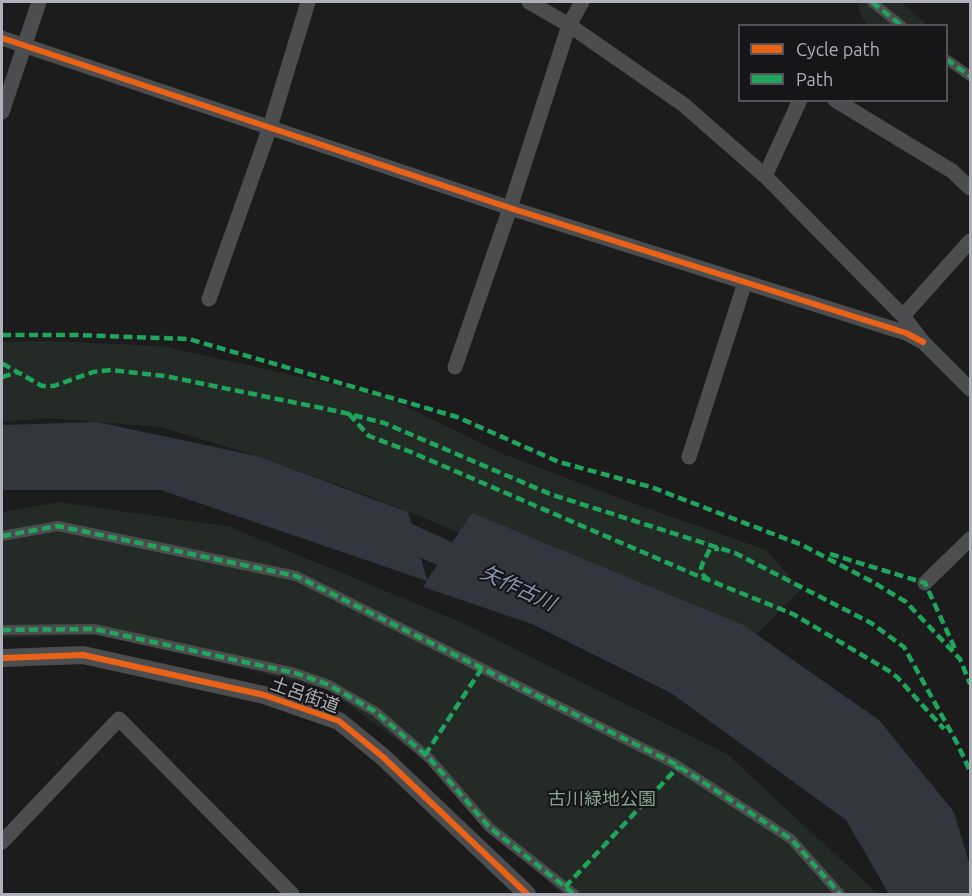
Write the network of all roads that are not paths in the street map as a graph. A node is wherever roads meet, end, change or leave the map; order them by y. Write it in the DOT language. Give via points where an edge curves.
graph roads {
  1 [pos="39,2"];
  2 [pos="308,2"];
  3 [pos="529,2"];
  4 [pos="582,2"];
  5 [pos="872,2"];
  6 [pos="900,24"];
  7 [pos="569,25"];
  8 [pos="2,38"];
  9 [pos="25,46"];
  10 [pos="948,60"];
  11 [pos="970,76"];
  12 [pos="799,102"];
  13 [pos="838,102"];
  14 [pos="2,112"];
  15 [pos="270,127"];
  16 [pos="765,176"];
  17 [pos="970,188"];
  18 [pos="510,208"];
  19 [pos="970,242"];
  20 [pos="745,282"];
  21 [pos="210,299"];
  22 [pos="903,316"];
  23 [pos="923,342"];
  24 [pos="455,367"];
  25 [pos="970,389"];
  26 [pos="689,457"];
  27 [pos="2,536"];
  28 [pos="970,540"];
  29 [pos="925,583"];
  30 [pos="2,630"];
  31 [pos="2,658"];
  32 [pos="2,842"];
  33 [pos="291,894"];
  34 [pos="527,894"];
  35 [pos="573,894"];
  36 [pos="840,894"];
  1 -- 9 [label="street"];
  2 -- 15 [label="street"];
  3 -- 7 [label="street"];
  4 -- 7 [label="street"];
  5 -- 6 [label="street"];
  7 -- 16 [label="street" via="684,105"];
  7 -- 18 [label="street"];
  8 -- 9 [label="street"];
  9 -- 14 [label="street"];
  9 -- 15 [label="street"];
  10 -- 11 [label="street"];
  12 -- 16 [label="street"];
  13 -- 17 [label="street" via="952,171"];
  15 -- 18 [label="street"];
  15 -- 21 [label="street"];
  16 -- 22 [label="street"];
  18 -- 20 [label="street"];
  18 -- 24 [label="street"];
  19 -- 22 [label="street"];
  20 -- 23 [label="street" via="906,333"];
  20 -- 26 [label="street"];
  22 -- 23 [label="street"];
  23 -- 25 [label="street"];
  27 -- 36 [label="street" via="58,526 296,576 675,764 790,839"];
  28 -- 29 [label="street"];
  30 -- 35 [label="street" via="94,629 295,673 329,685 376,712 430,759 489,827"];
  31 -- 34 [label="street, 土呂街道" via="83,655 264,695 339,721"];
  32 -- 33 [label="street" via="118,719"];
}
